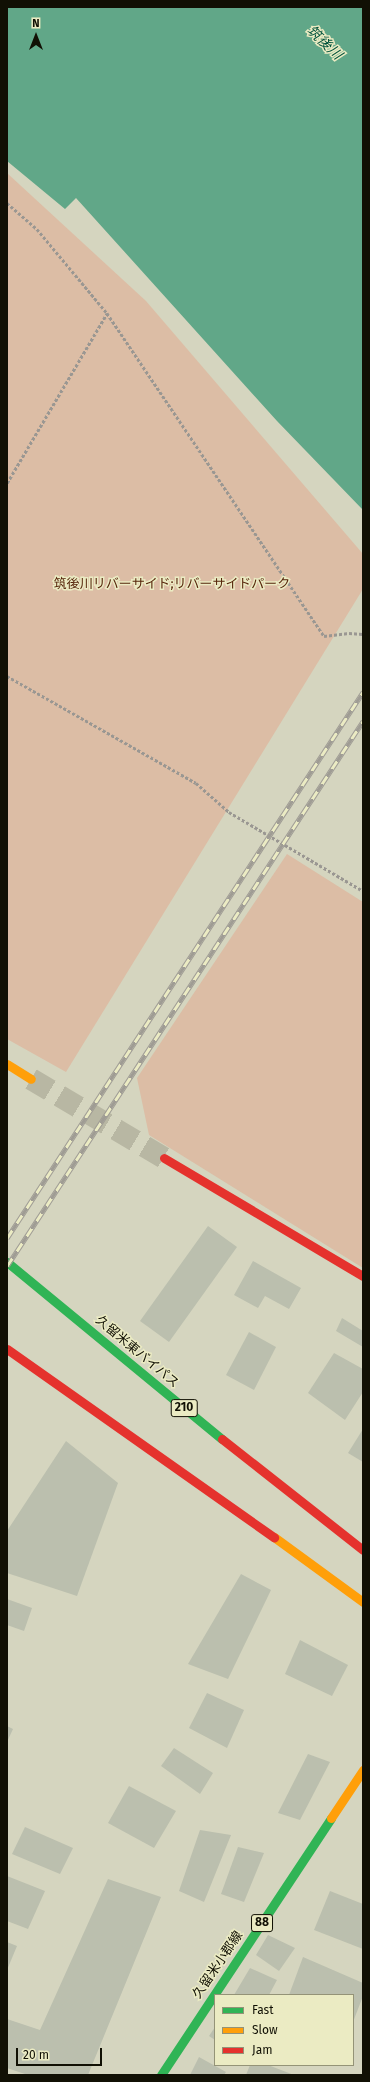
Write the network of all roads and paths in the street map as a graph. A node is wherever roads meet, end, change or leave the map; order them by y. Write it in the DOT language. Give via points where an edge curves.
graph roads {
  1 [pos="7,203"];
  2 [pos="107,313"];
  3 [pos="7,483"];
  4 [pos="363,634"];
  5 [pos="7,676"];
  6 [pos="363,891"];
  7 [pos="7,1064"];
  8 [pos="31,1079"];
  9 [pos="164,1158"];
  10 [pos="7,1262"];
  11 [pos="363,1276"];
  12 [pos="7,1348"];
  13 [pos="363,1550"];
  14 [pos="363,1602"];
  15 [pos="363,1770"];
  16 [pos="215,1994"];
  17 [pos="214,1995"];
  18 [pos="161,2075"];
  1 -- 2 [label="path" via="37,229"];
  2 -- 3 [label="path"];
  2 -- 4 [label="path" via="324,636"];
  5 -- 6 [label="path" via="196,783 229,812"];
  7 -- 8 [label="main road"];
  9 -- 11 [label="main road"];
  10 -- 13 [label="main road, 久留米東バイパス / 210" via="220,1438"];
  12 -- 14 [label="main road" via="203,1485"];
  15 -- 16 [label="main road, 久留米小郡線 / 88"];
  17 -- 18 [label="main road, 久留米小郡線 / 88"];
}
